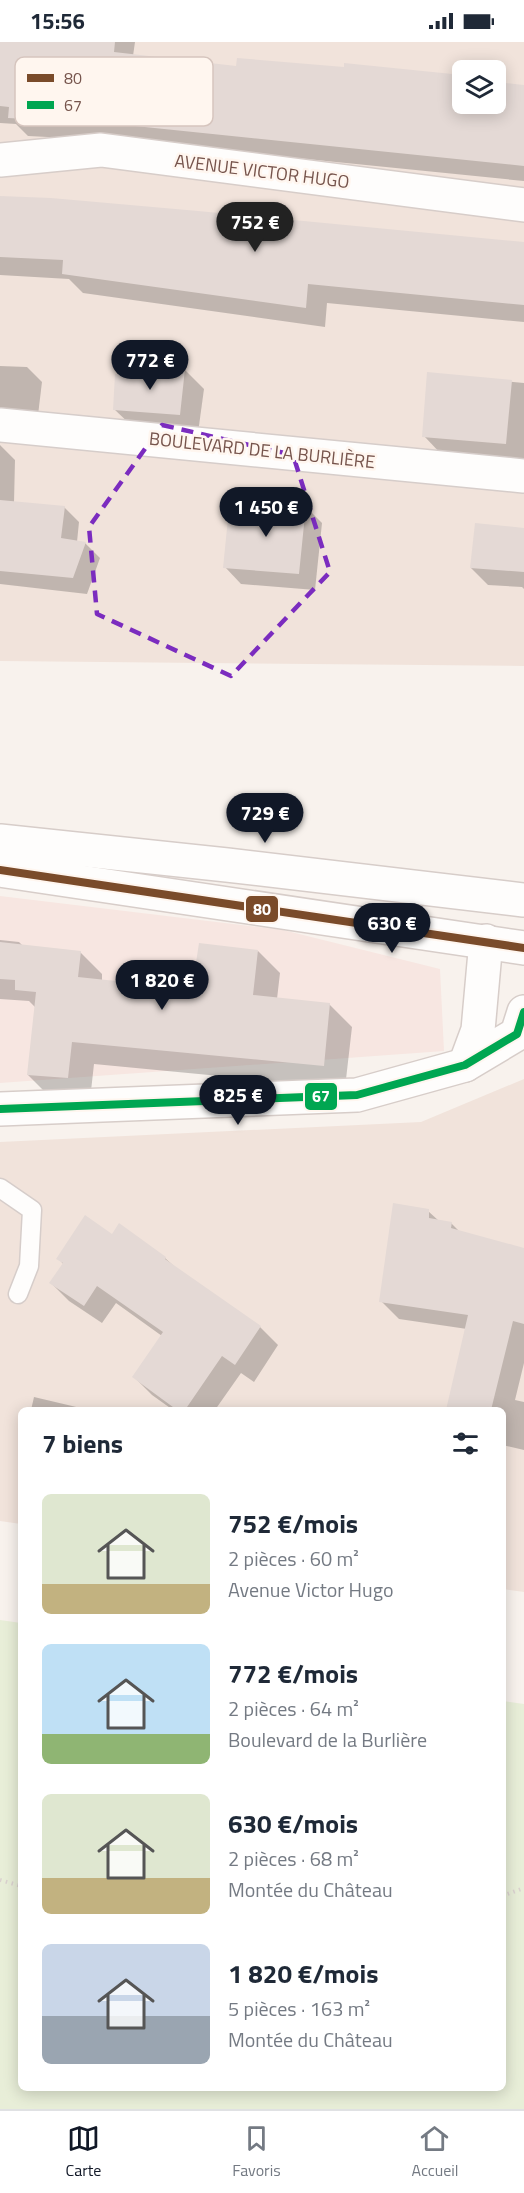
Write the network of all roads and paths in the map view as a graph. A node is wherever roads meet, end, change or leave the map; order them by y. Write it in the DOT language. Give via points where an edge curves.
graph roads {
  1 [pos="0,160"];
  2 [pos="524,205"];
  3 [pos="0,425"];
  4 [pos="524,476"];
  5 [pos="0,841"];
  6 [pos="0,870"];
  7 [pos="475,894"];
  8 [pos="524,900"];
  9 [pos="486,941"];
  10 [pos="524,943"];
  11 [pos="522,1029"];
  12 [pos="478,1030"];
  13 [pos="465,1065"];
  14 [pos="0,1109"];
  15 [pos="0,1188"];
  16 [pos="18,1294"];
  17 [pos="0,1880"];
  18 [pos="18,1885"];
  19 [pos="524,1888"];
  20 [pos="506,1895"];
  1 -- 2 [label="street, AVENUE VICTOR HUGO" via="101,150"];
  3 -- 4 [label="street, BOULEVARD DE LA BURLIÈRE"];
  5 -- 7 [label="street"];
  6 -- 9 [label="street"];
  7 -- 8 [label="street"];
  7 -- 10 [label="street"];
  9 -- 10 [label="street"];
  9 -- 12 [label="street"];
  11 -- 12 [label="lane"];
  11 -- 13 [label="street"];
  12 -- 13 [label="street"];
  13 -- 14 [label="street" via="357,1095"];
  15 -- 16 [label="lane" via="32,1210 29,1266"];
  17 -- 18 [label="path"];
  19 -- 20 [label="path"];
}
